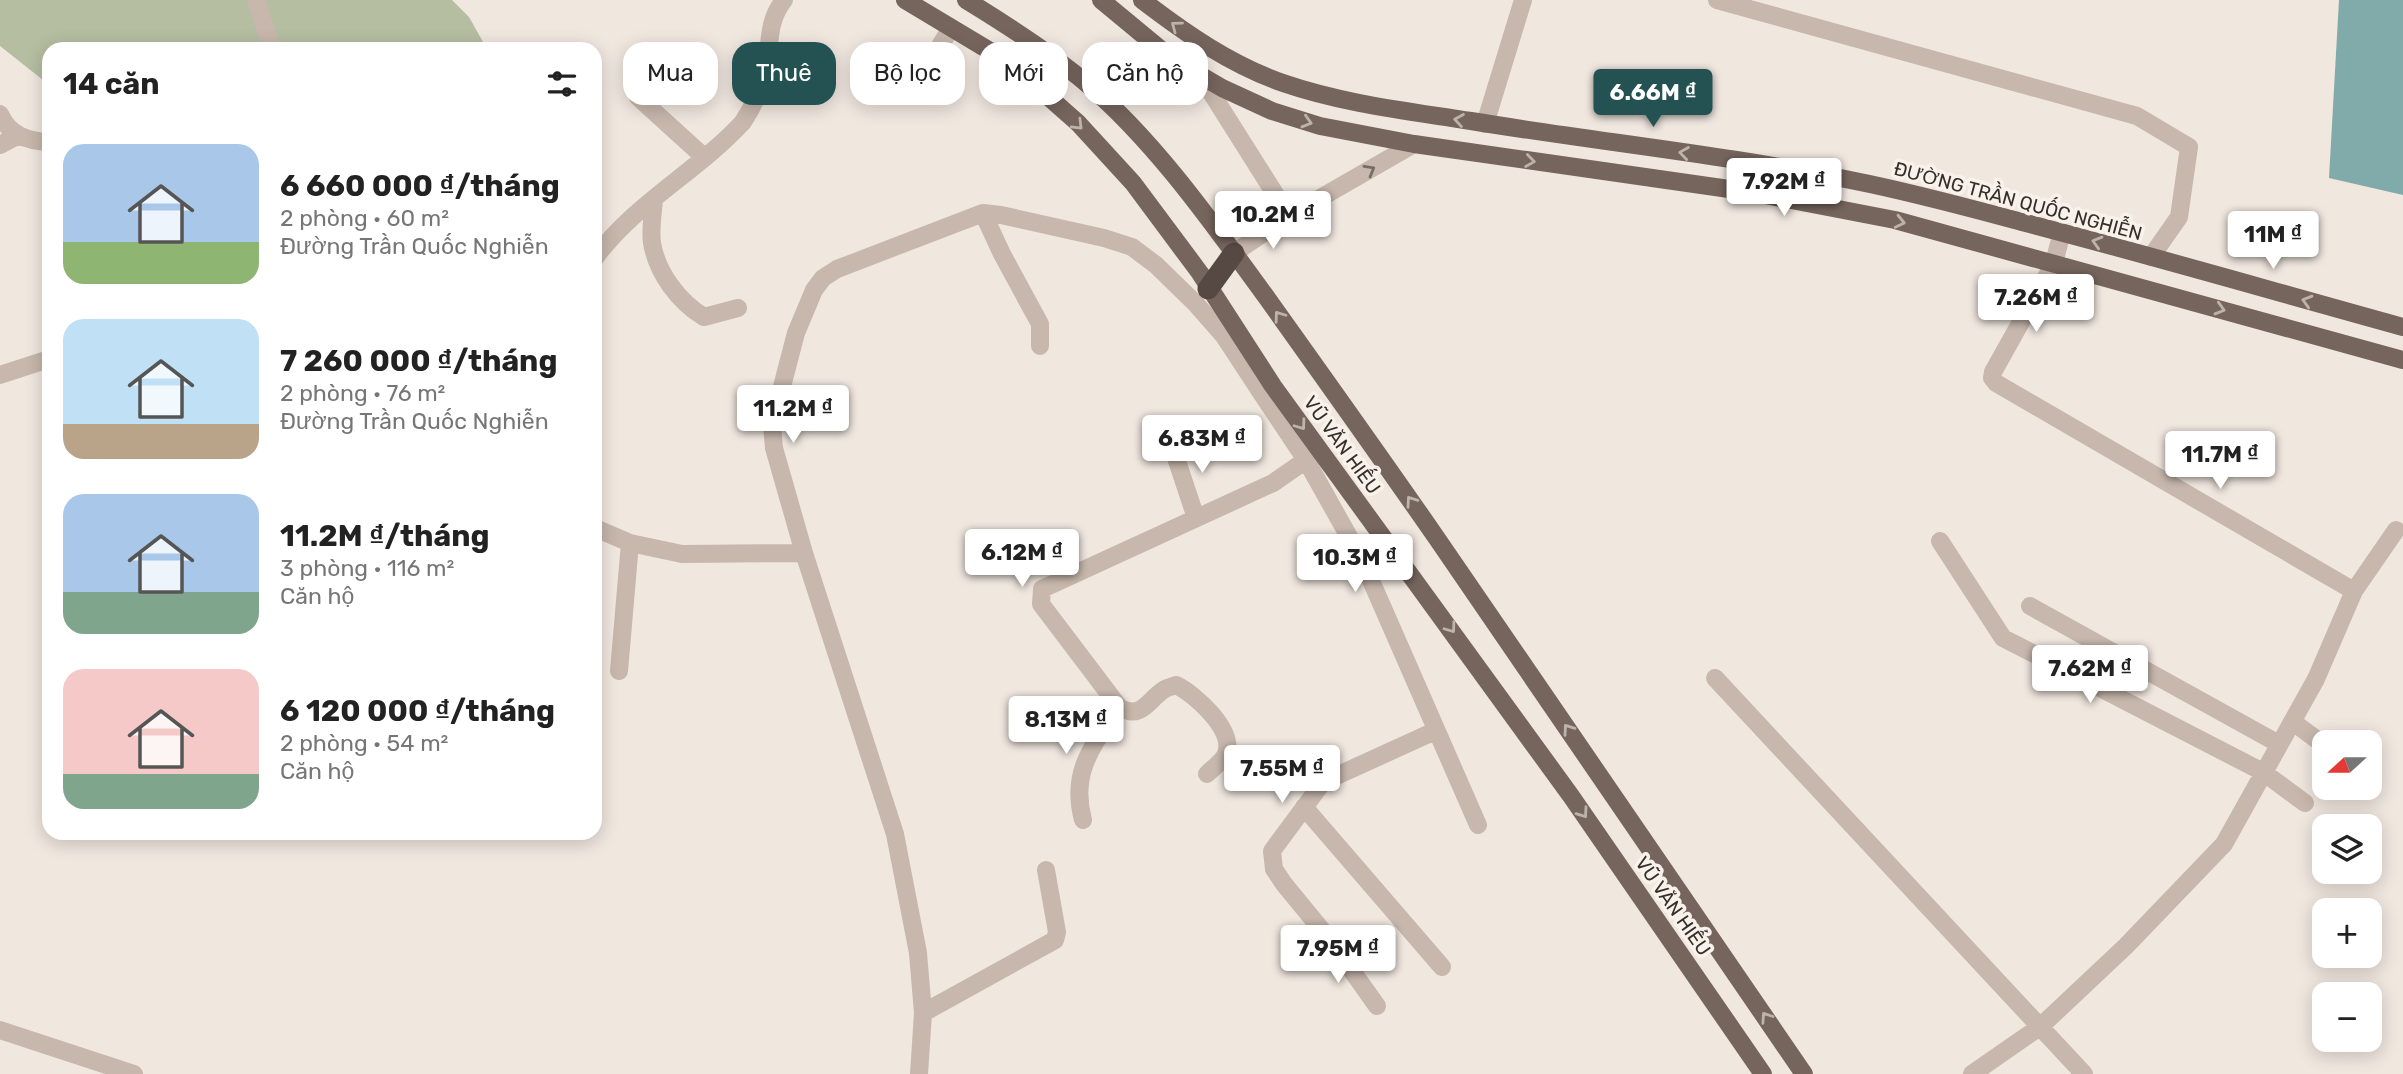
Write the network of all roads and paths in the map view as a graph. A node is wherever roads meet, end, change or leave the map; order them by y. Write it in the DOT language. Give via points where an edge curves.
graph roads {
  1 [pos="256,0"];
  2 [pos="784,0"];
  3 [pos="905,0"];
  4 [pos="966,0"];
  5 [pos="1101,0"];
  6 [pos="1142,0"];
  7 [pos="1523,0"];
  8 [pos="1717,0"];
  9 [pos="951,27"];
  10 [pos="270,42"];
  11 [pos="942,42"];
  12 [pos="1152,42"];
  13 [pos="1208,80"];
  14 [pos="1208,88"];
  15 [pos="648,105"];
  16 [pos="0,114"];
  17 [pos="1485,124"];
  18 [pos="17,136"];
  19 [pos="42,141"];
  20 [pos="1414,144"];
  21 [pos="0,145"];
  22 [pos="704,156"];
  23 [pos="654,199"];
  24 [pos="983,214"];
  25 [pos="1289,216"];
  26 [pos="2062,232"];
  27 [pos="602,248"];
  28 [pos="1234,253"];
  29 [pos="2157,259"];
  30 [pos="2054,263"];
  31 [pos="1208,289"];
  32 [pos="738,308"];
  33 [pos="2403,327"];
  34 [pos="1040,346"];
  35 [pos="2403,359"];
  36 [pos="42,361"];
  37 [pos="0,375"];
  38 [pos="1268,390"];
  39 [pos="1171,443"];
  40 [pos="1306,460"];
  41 [pos="1196,518"];
  42 [pos="2396,530"];
  43 [pos="602,531"];
  44 [pos="1940,541"];
  45 [pos="630,543"];
  46 [pos="804,553"];
  47 [pos="2354,591"];
  48 [pos="2030,606"];
  49 [pos="619,671"];
  50 [pos="1716,678"];
  51 [pos="1119,707"];
  52 [pos="2292,722"];
  53 [pos="1435,731"];
  54 [pos="2312,737"];
  55 [pos="2279,744"];
  56 [pos="2263,772"];
  57 [pos="1207,775"];
  58 [pos="2305,803"];
  59 [pos="1304,807"];
  60 [pos="1083,820"];
  61 [pos="1478,825"];
  62 [pos="1046,870"];
  63 [pos="1442,967"];
  64 [pos="1377,1006"];
  65 [pos="923,1013"];
  66 [pos="2040,1026"];
  67 [pos="0,1030"];
  68 [pos="134,1074"];
  69 [pos="919,1074"];
  70 [pos="1763,1074"];
  71 [pos="1804,1074"];
  72 [pos="1972,1074"];
  73 [pos="2084,1074"];
  1 -- 10 [label="street"];
  2 -- 22 [label="street" via="772,19 765,75 750,110 734,132"];
  3 -- 9 [label="main road, VŨ VĂN HIẾU"];
  4 -- 28 [label="main road, VŨ VĂN HIẾU" via="1087,84 1175,177"];
  5 -- 12 [label="main road"];
  17 -- 6 [label="main road, ĐƯỜNG TRẦN QUỐC NGHIỄN, one-way" via="1384,108 1282,83 1185,33"];
  7 -- 17 [label="street"];
  8 -- 29 [label="street" via="2137,116 2189,147 2179,217"];
  9 -- 11 [label="street"];
  9 -- 31 [label="main road, VŨ VĂN HIẾU, one-way" via="1010,63 1078,123 1133,183"];
  13 -- 20 [label="main road, one-way" via="1284,114"];
  14 -- 25 [label="street"];
  15 -- 22 [label="street"];
  16 -- 18 [label="street"];
  26 -- 17 [label="main road, ĐƯỜNG TRẦN QUỐC NGHIỄN, one-way" via="1806,171"];
  18 -- 19 [label="street"];
  18 -- 21 [label="street"];
  25 -- 20 [label="street, one-way"];
  20 -- 30 [label="main road, one-way" via="1826,206"];
  22 -- 23 [label="street"];
  23 -- 27 [label="street"];
  23 -- 32 [label="street" via="651,241 659,268 678,294 704,317"];
  24 -- 34 [label="street" via="1040,324"];
  24 -- 38 [label="street" via="1132,247 1196,304"];
  24 -- 46 [label="street" via="836,269 814,290 796,333 772,425 779,469"];
  25 -- 28 [label="street"];
  29 -- 26 [label="main road, ĐƯỜNG TRẦN QUỐC NGHIỄN, one-way"];
  26 -- 30 [label="street"];
  28 -- 31 [label="highway"];
  71 -- 28 [label="main road, VŨ VĂN HIẾU, one-way" via="1378,454"];
  33 -- 29 [label="main road, ĐƯỜNG TRẦN QUỐC NGHIỄN, one-way"];
  30 -- 35 [label="main road, one-way"];
  30 -- 47 [label="street" via="1992,378"];
  31 -- 38 [label="main road, VŨ VĂN HIẾU"];
  36 -- 37 [label="street"];
  38 -- 40 [label="street"];
  38 -- 70 [label="main road, VŨ VĂN HIẾU, one-way" via="1499,694"];
  39 -- 41 [label="street"];
  40 -- 41 [label="street" via="1273,483"];
  40 -- 53 [label="street" via="1362,560"];
  41 -- 51 [label="street" via="1042,589 1041,604"];
  42 -- 47 [label="street"];
  43 -- 45 [label="street"];
  44 -- 56 [label="street" via="2003,638"];
  45 -- 46 [label="street" via="682,554"];
  45 -- 49 [label="street"];
  46 -- 65 [label="street" via="895,834 918,953"];
  47 -- 52 [label="street"];
  48 -- 55 [label="street"];
  50 -- 66 [label="street"];
  51 -- 57 [label="street" via="1136,711 1164,690 1176,685 1186,690 1213,716 1227,742 1226,755"];
  51 -- 60 [label="street" via="1084,763 1078,790"];
  52 -- 54 [label="street"];
  52 -- 55 [label="street"];
  53 -- 59 [label="street" via="1322,782"];
  53 -- 61 [label="street"];
  55 -- 56 [label="street"];
  56 -- 58 [label="street"];
  56 -- 66 [label="street" via="2224,844 2126,946"];
  59 -- 63 [label="street"];
  59 -- 64 [label="street" via="1272,851 1274,869"];
  62 -- 65 [label="street" via="1055,940"];
  65 -- 69 [label="street"];
  66 -- 72 [label="street"];
  66 -- 73 [label="street"];
  67 -- 68 [label="street"];
}
